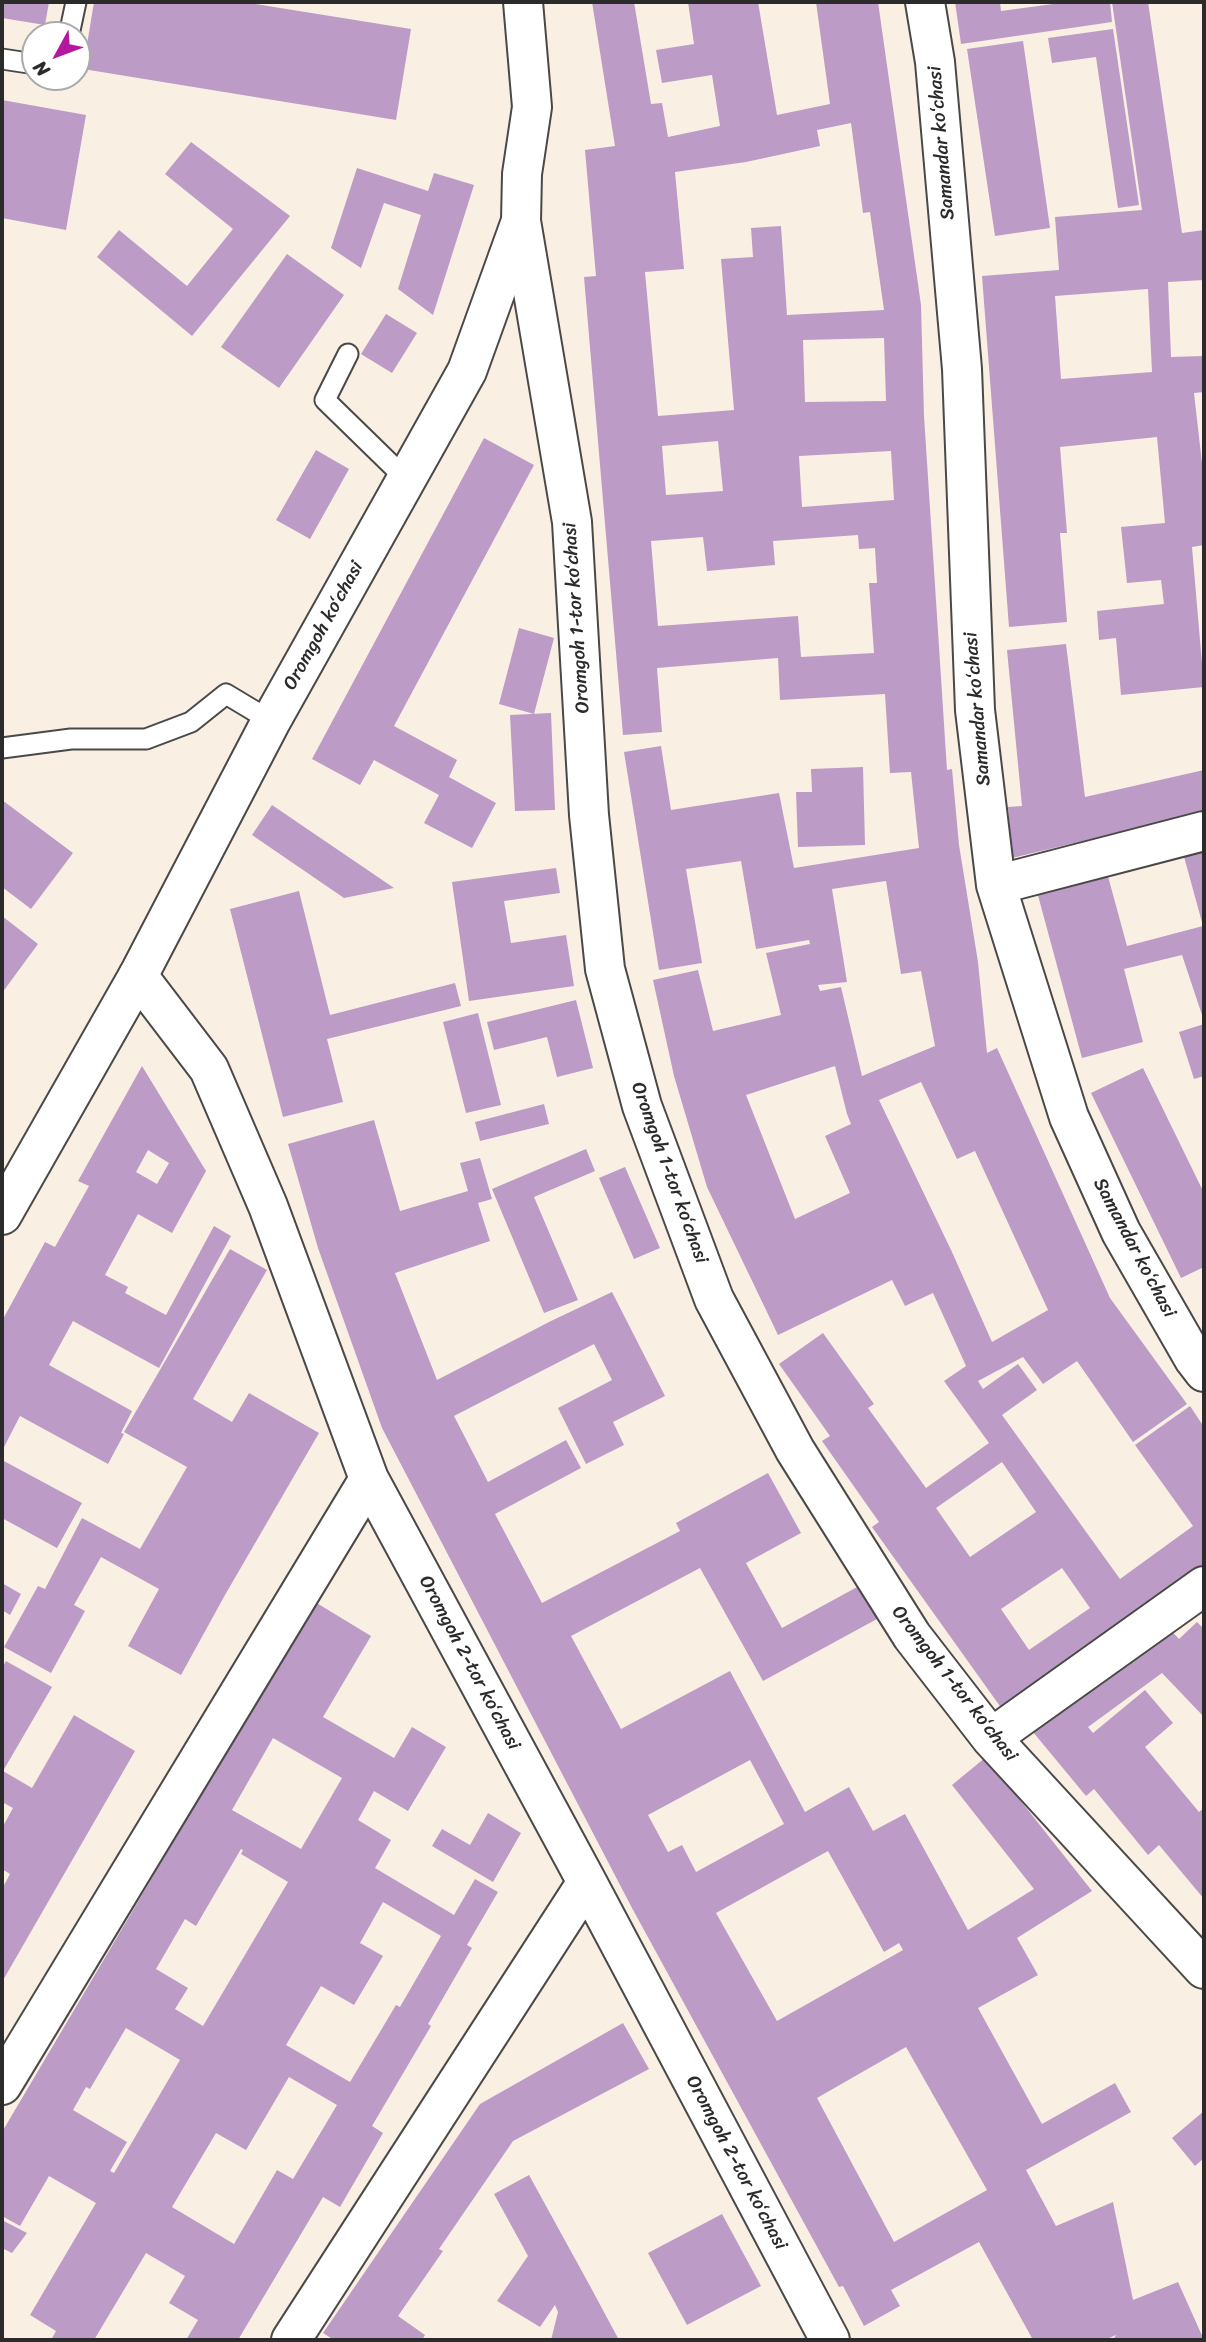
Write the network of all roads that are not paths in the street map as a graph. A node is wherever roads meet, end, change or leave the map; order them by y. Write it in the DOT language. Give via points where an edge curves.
graph roads {
  1 [pos="76,2"];
  2 [pos="523,2"];
  3 [pos="925,2"];
  4 [pos="72,21"];
  5 [pos="2,59"];
  6 [pos="21,62"];
  7 [pos="522,221"];
  8 [pos="348,354"];
  9 [pos="406,479"];
  10 [pos="271,721"];
  11 [pos="2,748"];
  12 [pos="1204,831"];
  13 [pos="996,884"];
  14 [pos="138,976"];
  15 [pos="2,1215"];
  16 [pos="1204,1372"];
  17 [pos="369,1479"];
  18 [pos="1204,1586"];
  19 [pos="991,1738"];
  20 [pos="587,1882"];
  21 [pos="1204,1969"];
  22 [pos="2,2085"];
  23 [pos="291,2340"];
  24 [pos="830,2340"];
  1 -- 4 [label="lane"];
  2 -- 7 [label="street, Oromgoh koʻchasi" via="531,107 522,174"];
  3 -- 13 [label="street, Samandar ko‘chasi" via="935,62 962,369 975,710"];
  5 -- 6 [label="lane"];
  7 -- 9 [label="street, Oromgoh koʻchasi" via="467,371"];
  7 -- 19 [label="street, Oromgoh 1-tor koʻchasi" via="572,522 589,815 605,969 642,1106 714,1299 795,1450 912,1636"];
  8 -- 9 [label="lane" via="325,400"];
  9 -- 10 [label="street, Oromgoh koʻchasi"];
  10 -- 11 [label="lane" via="226,694 191,722 146,739 71,740"];
  10 -- 14 [label="street, Oromgoh koʻchasi"];
  12 -- 13 [label="street"];
  13 -- 16 [label="street, Samandar ko‘chasi" via="1069,1117 1121,1232"];
  14 -- 15 [label="street, Oromgoh koʻchasi"];
  14 -- 17 [label="street, Oromgoh 2-tor koʻchasi" via="209,1069 268,1206"];
  17 -- 20 [label="street, Oromgoh 2-tor koʻchasi"];
  17 -- 22 [label="street"];
  18 -- 19 [label="street"];
  19 -- 21 [label="street, Oromgoh 1-tor koʻchasi"];
  20 -- 23 [label="street"];
  20 -- 24 [label="street, Oromgoh 2-tor koʻchasi"];
}
